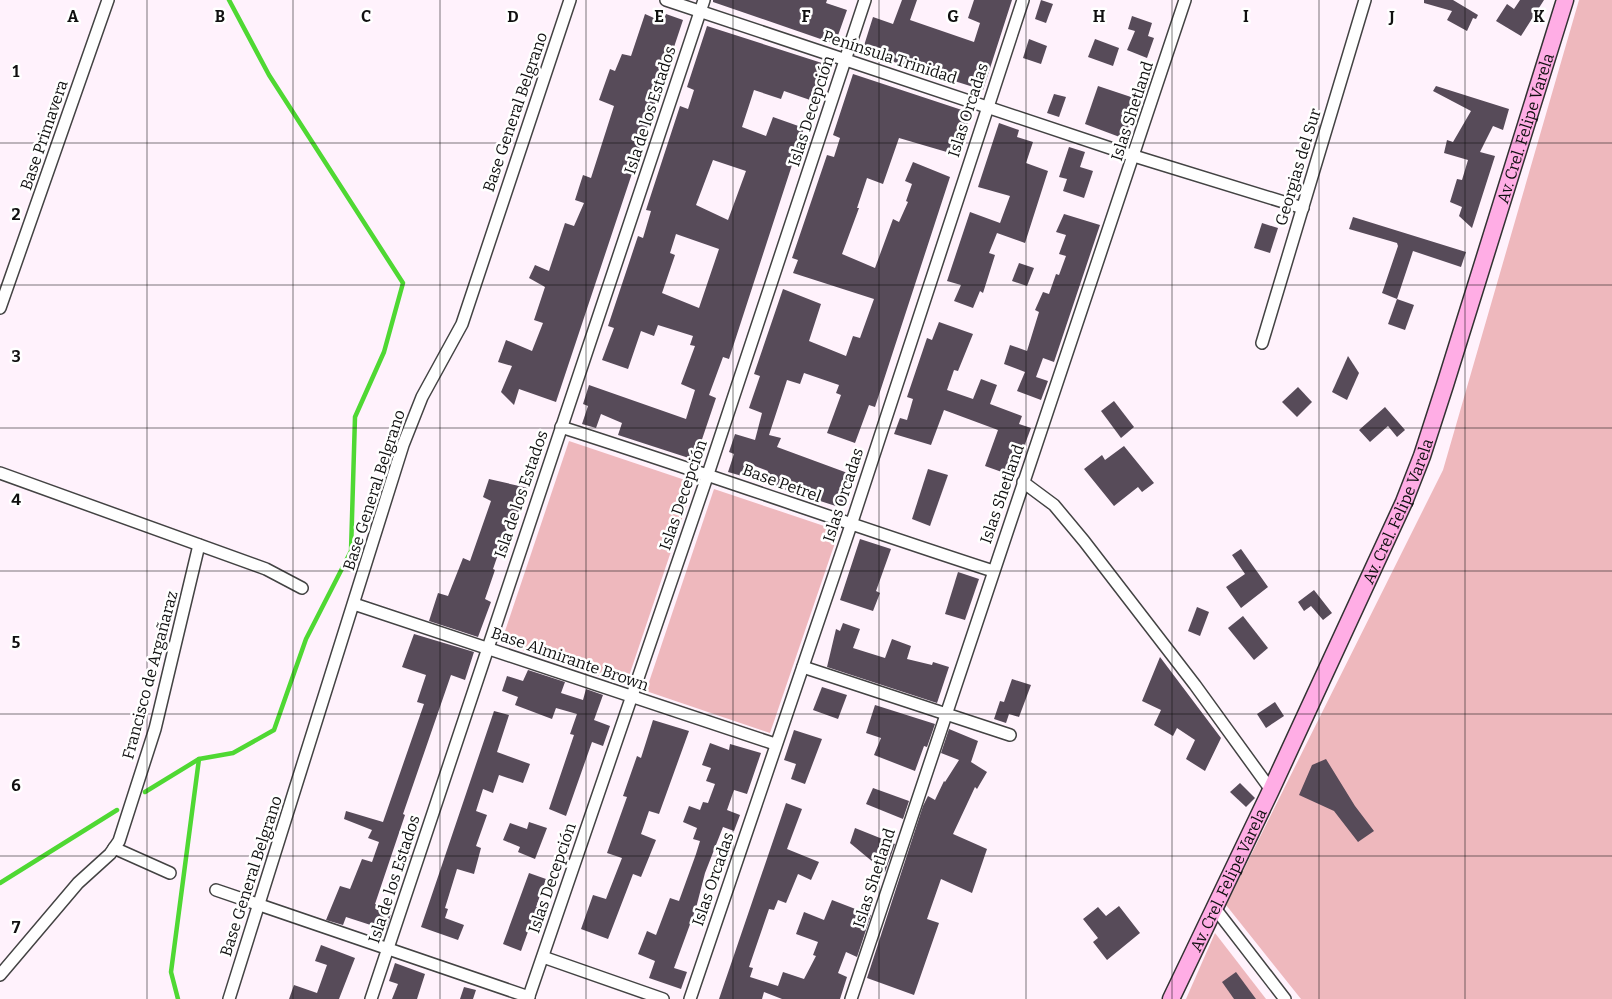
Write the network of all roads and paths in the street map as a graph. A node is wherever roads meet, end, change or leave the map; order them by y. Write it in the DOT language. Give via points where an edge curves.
graph roads {
  1 [pos="108,0"];
  2 [pos="570,0"];
  3 [pos="666,0"];
  4 [pos="865,0"];
  5 [pos="1023,0"];
  6 [pos="1185,0"];
  7 [pos="1365,0"];
  8 [pos="1565,0"];
  9 [pos="702,5"];
  10 [pos="845,60"];
  11 [pos="986,106"];
  12 [pos="1134,156"];
  13 [pos="1303,208"];
  14 [pos="0,308"];
  15 [pos="1262,343"];
  16 [pos="561,427"];
  17 [pos="0,473"];
  18 [pos="708,474"];
  19 [pos="1023,482"];
  20 [pos="851,525"];
  21 [pos="199,545"];
  22 [pos="993,571"];
  23 [pos="302,588"];
  24 [pos="354,604"];
  25 [pos="487,647"];
  26 [pos="803,668"];
  27 [pos="630,697"];
  28 [pos="945,713"];
  29 [pos="1010,735"];
  30 [pos="775,744"];
  31 [pos="1272,790"];
  32 [pos="114,848"];
  33 [pos="170,873"];
  34 [pos="216,890"];
  35 [pos="260,905"];
  36 [pos="1214,907"];
  37 [pos="388,948"];
  38 [pos="542,957"];
  39 [pos="0,975"];
  40 [pos="529,998"];
  41 [pos="229,999"];
  42 [pos="371,999"];
  43 [pos="663,999"];
  44 [pos="690,999"];
  45 [pos="851,999"];
  46 [pos="1171,999"];
  47 [pos="1285,999"];
  1 -- 14 [label="street, Base Primavera"];
  2 -- 24 [label="street, Base General Belgrano" via="462,324 422,397"];
  3 -- 9 [label="street, Península Trinidad"];
  4 -- 10 [label="street, Islas Decepción"];
  5 -- 11 [label="street, Islas Orcadas"];
  6 -- 12 [label="street, Islas Shetland"];
  7 -- 13 [label="street, Georgias del Sur"];
  8 -- 31 [label="main road, Av. Crel. Felipe Varela" via="1422,456"];
  9 -- 10 [label="street, Península Trinidad"];
  9 -- 16 [label="street, Isla de los Estados"];
  10 -- 11 [label="street, Península Trinidad"];
  10 -- 18 [label="street, Islas Decepción"];
  11 -- 12 [label="street, Península Trinidad"];
  11 -- 20 [label="street, Islas Orcadas"];
  12 -- 13 [label="street, Península Trinidad"];
  12 -- 19 [label="street, Islas Shetland"];
  13 -- 15 [label="street, Georgias del Sur"];
  16 -- 18 [label="street, Base Petrel"];
  16 -- 25 [label="street, Isla de los Estados"];
  17 -- 21 [label="street"];
  18 -- 20 [label="street, Base Petrel"];
  18 -- 27 [label="street, Islas Decepción"];
  19 -- 22 [label="street, Islas Shetland"];
  19 -- 31 [label="street" via="1054,506 1084,541"];
  20 -- 22 [label="street, Base Petrel"];
  20 -- 26 [label="street, Islas Orcadas"];
  21 -- 23 [label="street" via="266,569"];
  21 -- 32 [label="street, Francisco de Argañaraz" via="155,729"];
  22 -- 28 [label="street, Islas Shetland"];
  24 -- 25 [label="street, Base Almirante Brown"];
  24 -- 35 [label="street, Base General Belgrano"];
  25 -- 27 [label="street, Base Almirante Brown"];
  25 -- 37 [label="street, Isla de los Estados"];
  26 -- 28 [label="street"];
  26 -- 30 [label="street, Islas Orcadas"];
  27 -- 30 [label="street, Base Almirante Brown"];
  27 -- 38 [label="street, Islas Decepción"];
  28 -- 29 [label="street"];
  28 -- 45 [label="street, Islas Shetland"];
  30 -- 44 [label="street, Islas Orcadas"];
  31 -- 36 [label="main road, Av. Crel. Felipe Varela"];
  32 -- 33 [label="street"];
  32 -- 39 [label="street, Francisco de Argañaraz" via="78,883"];
  34 -- 35 [label="street"];
  35 -- 37 [label="street"];
  35 -- 41 [label="street, Base General Belgrano"];
  36 -- 46 [label="main road, Av. Crel. Felipe Varela"];
  36 -- 47 [label="street"];
  37 -- 40 [label="street"];
  37 -- 42 [label="street, Isla de los Estados"];
  38 -- 40 [label="street, Islas Decepción"];
  38 -- 43 [label="street"];
}
